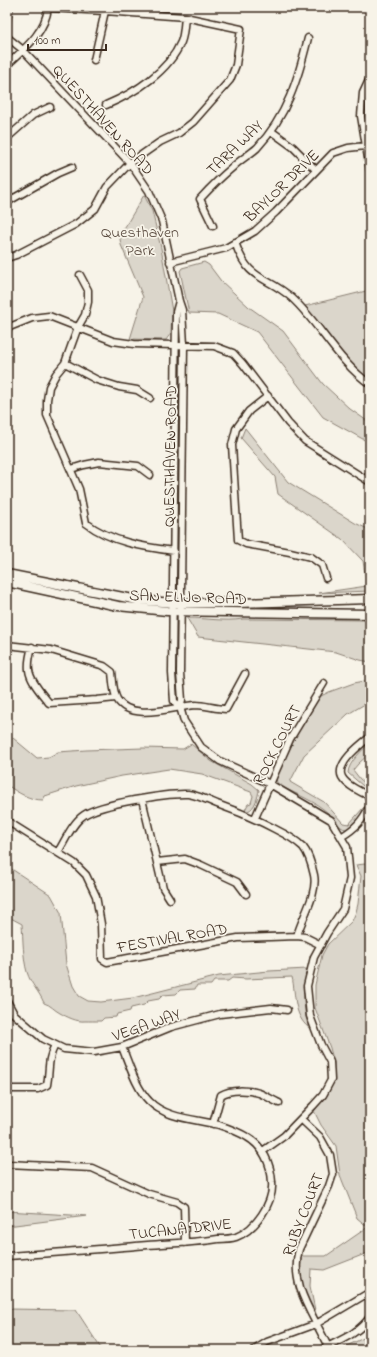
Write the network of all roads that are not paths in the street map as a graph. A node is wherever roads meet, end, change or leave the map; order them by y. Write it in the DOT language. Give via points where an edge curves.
graph roads {
  1 [pos="105,11"];
  2 [pos="185,17"];
  3 [pos="7,37"];
  4 [pos="308,38"];
  5 [pos="23,50"];
  6 [pos="94,60"];
  7 [pos="7,65"];
  8 [pos="370,78"];
  9 [pos="106,104"];
  10 [pos="50,107"];
  11 [pos="272,131"];
  12 [pos="7,138"];
  13 [pos="365,146"];
  14 [pos="130,164"];
  15 [pos="72,167"];
  16 [pos="316,170"];
  17 [pos="370,170"];
  18 [pos="7,202"];
  19 [pos="213,226"];
  20 [pos="235,242"];
  21 [pos="7,258"];
  22 [pos="170,262"];
  23 [pos="80,275"];
  24 [pos="179,300"];
  25 [pos="78,327"];
  26 [pos="7,328"];
  27 [pos="176,345"];
  28 [pos="184,345"];
  29 [pos="65,363"];
  30 [pos="370,384"];
  31 [pos="268,396"];
  32 [pos="150,398"];
  33 [pos="71,469"];
  34 [pos="150,475"];
  35 [pos="370,482"];
  36 [pos="174,551"];
  37 [pos="7,574"];
  38 [pos="326,578"];
  39 [pos="7,582"];
  40 [pos="370,599"];
  41 [pos="177,602"];
  42 [pos="177,612"];
  43 [pos="370,614"];
  44 [pos="7,645"];
  45 [pos="32,647"];
  46 [pos="245,674"];
  47 [pos="324,683"];
  48 [pos="116,698"];
  49 [pos="180,707"];
  50 [pos="370,737"];
  51 [pos="270,784"];
  52 [pos="370,796"];
  53 [pos="142,799"];
  54 [pos="370,806"];
  55 [pos="255,818"];
  56 [pos="7,821"];
  57 [pos="341,837"];
  58 [pos="58,852"];
  59 [pos="157,862"];
  60 [pos="246,894"];
  61 [pos="170,899"];
  62 [pos="297,936"];
  63 [pos="321,945"];
  64 [pos="7,1001"];
  65 [pos="287,1010"];
  66 [pos="55,1045"];
  67 [pos="122,1047"];
  68 [pos="7,1090"];
  69 [pos="279,1103"];
  70 [pos="300,1119"];
  71 [pos="213,1124"];
  72 [pos="264,1151"];
  73 [pos="7,1164"];
  74 [pos="185,1243"];
  75 [pos="7,1256"];
  76 [pos="370,1292"];
  77 [pos="370,1317"];
  78 [pos="316,1324"];
  79 [pos="328,1347"];
  80 [pos="254,1350"];
  81 [pos="321,1350"];
  1 -- 2 [label="street"];
  1 -- 5 [label="street" via="48,8 37,35"];
  1 -- 6 [label="street"];
  2 -- 9 [label="street" via="182,40 172,58 155,76 120,99"];
  2 -- 14 [label="street" via="241,29 236,65 230,80 193,122"];
  3 -- 5 [label="street, QUESTHAVEN ROAD"];
  4 -- 11 [label="street, TARA WAY" via="298,78"];
  5 -- 7 [label="street"];
  5 -- 14 [label="street, QUESTHAVEN ROAD"];
  8 -- 13 [label="street" via="363,94 361,116"];
  10 -- 12 [label="street" via="33,115"];
  11 -- 16 [label="street"];
  11 -- 19 [label="street, TARA WAY" via="200,199"];
  13 -- 16 [label="street, BAYLOR DRIVE" via="332,153"];
  13 -- 17 [label="street"];
  14 -- 21 [label="street" via="107,186 95,209 76,224"];
  14 -- 22 [label="street, QUESTHAVEN ROAD" via="149,190 162,221"];
  15 -- 18 [label="street"];
  16 -- 20 [label="street, BAYLOR DRIVE" via="255,231"];
  20 -- 22 [label="street, BAYLOR DRIVE" via="226,248"];
  20 -- 30 [label="street" via="245,266 291,297 343,359"];
  22 -- 24 [label="street, QUESTHAVEN ROAD"];
  23 -- 25 [label="street" via="88,290 88,302 85,316"];
  24 -- 27 [label="street, QUESTHAVEN ROAD" via="176,312"];
  24 -- 28 [label="street, QUESTHAVEN ROAD"];
  25 -- 26 [label="street" via="49,316 32,318"];
  25 -- 27 [label="street" via="113,341"];
  25 -- 29 [label="street"];
  27 -- 28 [label="street"];
  27 -- 36 [label="street, QUESTHAVEN ROAD"];
  28 -- 31 [label="street" via="214,346 233,353"];
  28 -- 41 [label="street, QUESTHAVEN ROAD"];
  29 -- 32 [label="street" via="97,380 138,390"];
  29 -- 33 [label="street" via="49,387 47,408"];
  31 -- 35 [label="street" via="304,441"];
  31 -- 38 [label="street" via="249,411 236,429 232,445 238,540 311,558 322,565"];
  33 -- 34 [label="street" via="99,462 138,466"];
  33 -- 36 [label="street" via="79,489 86,522 93,528 128,544"];
  36 -- 41 [label="street, QUESTHAVEN ROAD"];
  37 -- 41 [label="main road, SAN ELIJO ROAD" via="138,600"];
  39 -- 42 [label="main road, SAN ELIJO ROAD" via="118,606"];
  40 -- 41 [label="main road, SAN ELIJO ROAD"];
  41 -- 42 [label="street, QUESTHAVEN ROAD"];
  42 -- 43 [label="main road, SAN ELIJO ROAD"];
  42 -- 49 [label="street, QUESTHAVEN ROAD" via="173,690 174,701"];
  44 -- 45 [label="street"];
  45 -- 48 [label="street" via="104,666 112,672"];
  45 -- 48 [label="street" via="29,671 48,703"];
  46 -- 49 [label="street" via="226,709 197,705"];
  47 -- 51 [label="street, ROCK COURT" via="290,739"];
  48 -- 49 [label="street" via="129,709 155,712"];
  49 -- 51 [label="street, QUESTHAVEN ROAD" via="184,721 201,747 220,761"];
  50 -- 52 [label="street" via="343,763 340,771 342,779"];
  51 -- 55 [label="street, ROCK COURT"];
  51 -- 57 [label="street, QUESTHAVEN ROAD" via="331,820"];
  53 -- 55 [label="street" via="188,794"];
  53 -- 58 [label="street" via="98,808 83,816"];
  53 -- 59 [label="street"];
  54 -- 57 [label="street" via="353,829"];
  55 -- 62 [label="street" via="292,838 303,848 311,863 314,890"];
  56 -- 58 [label="street"];
  57 -- 63 [label="street, QUESTHAVEN ROAD" via="347,847 350,878 343,909"];
  58 -- 62 [label="street, FESTIVAL ROAD" via="86,875 96,896 101,924 102,959 107,962 238,938"];
  59 -- 60 [label="street" via="185,859 237,882"];
  59 -- 61 [label="street" via="163,888"];
  62 -- 63 [label="street, FESTIVAL ROAD"];
  63 -- 70 [label="street, QUESTHAVEN ROAD" via="314,957 307,986 310,1016 330,1062 331,1080 323,1095"];
  64 -- 66 [label="street, VEGA WAY" via="14,1014 43,1039"];
  65 -- 67 [label="street, VEGA WAY" via="271,1008 220,1014 171,1028"];
  66 -- 67 [label="street, VEGA WAY" via="64,1049 94,1052"];
  66 -- 68 [label="street" via="48,1062 47,1085 38,1089"];
  67 -- 71 [label="street" via="149,1102 162,1111"];
  69 -- 71 [label="street" via="259,1093 225,1093 221,1095"];
  70 -- 72 [label="street, QUESTHAVEN ROAD" via="284,1136"];
  70 -- 78 [label="street, RUBY COURT" via="320,1137 330,1155 333,1174 296,1260 301,1292"];
  71 -- 72 [label="street" via="248,1137"];
  72 -- 74 [label="street, TUCANA DRIVE" via="271,1174 272,1193 255,1223 236,1237"];
  73 -- 74 [label="street" via="92,1168 149,1194 178,1202 184,1207"];
  74 -- 75 [label="street, TUCANA DRIVE"];
  76 -- 78 [label="street"];
  77 -- 79 [label="street" via="350,1336"];
  78 -- 79 [label="street, RUBY COURT"];
  78 -- 80 [label="street" via="267,1342"];
  79 -- 81 [label="street"];
}
